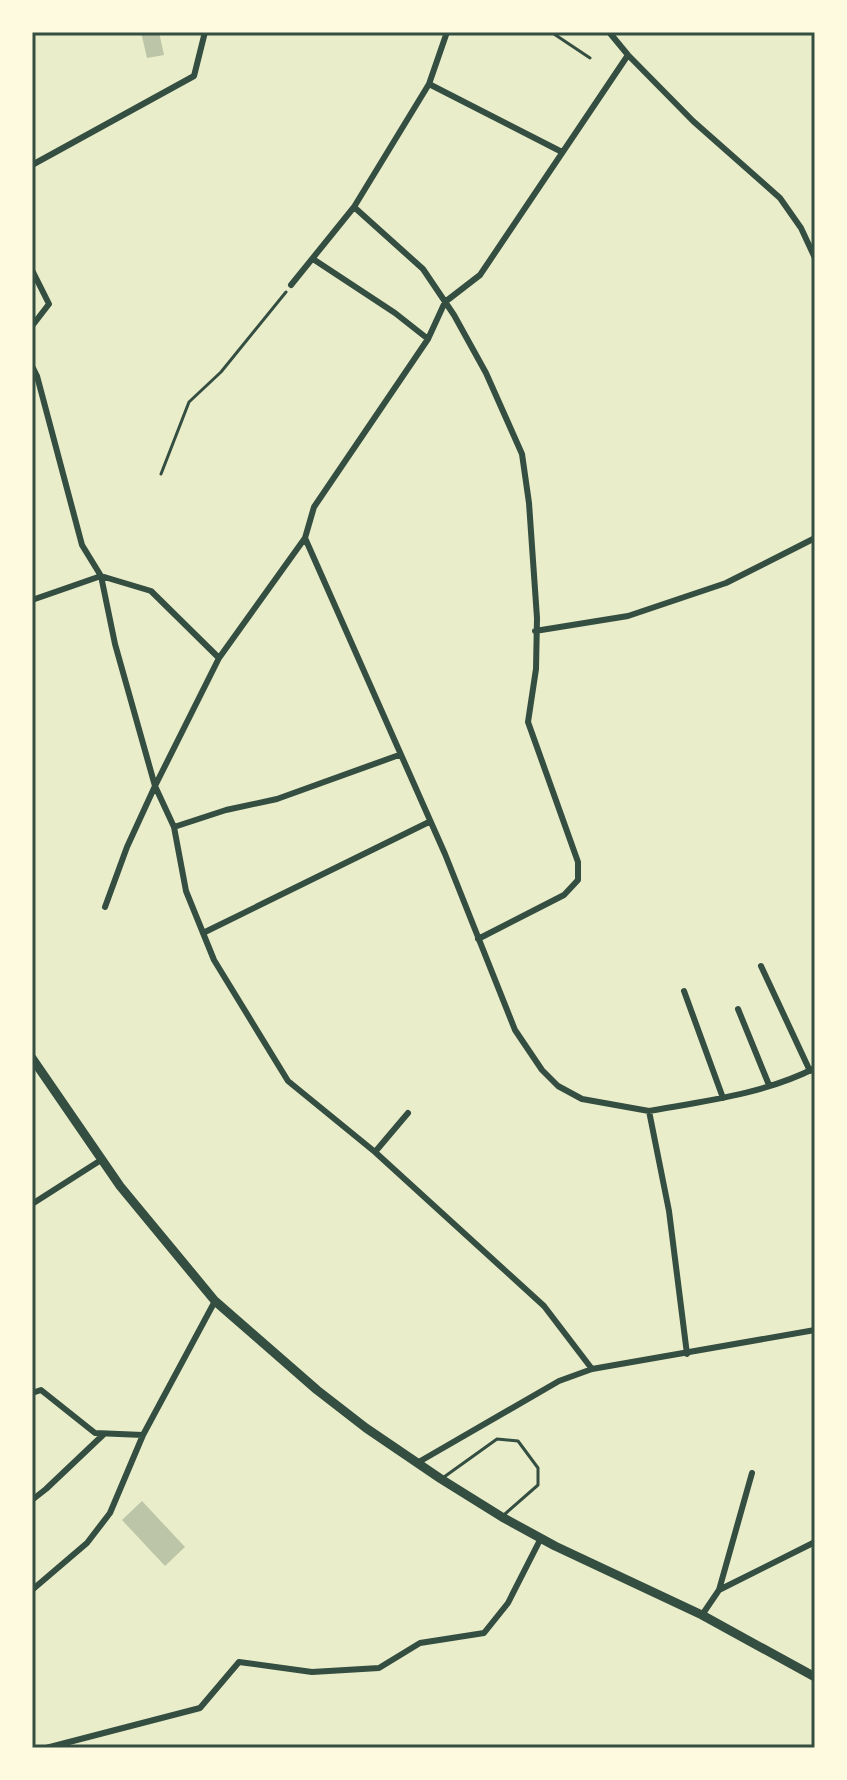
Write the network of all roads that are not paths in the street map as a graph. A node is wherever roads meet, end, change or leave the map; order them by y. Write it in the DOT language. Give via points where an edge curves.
graph roads {
  1 [pos="205,32"];
  2 [pos="447,32"];
  3 [pos="551,32"];
  4 [pos="609,32"];
  5 [pos="628,55"];
  6 [pos="590,58"];
  7 [pos="429,84"];
  8 [pos="562,152"];
  9 [pos="32,165"];
  10 [pos="354,207"];
  11 [pos="815,258"];
  12 [pos="313,259"];
  13 [pos="32,270"];
  14 [pos="291,285"];
  15 [pos="445,302"];
  16 [pos="32,326"];
  17 [pos="428,339"];
  18 [pos="32,366"];
  19 [pos="305,538"];
  20 [pos="815,538"];
  21 [pos="101,576"];
  22 [pos="32,600"];
  23 [pos="535,631"];
  24 [pos="219,658"];
  25 [pos="399,755"];
  26 [pos="155,786"];
  27 [pos="429,822"];
  28 [pos="174,827"];
  29 [pos="105,907"];
  30 [pos="203,933"];
  31 [pos="478,939"];
  32 [pos="761,966"];
  33 [pos="684,991"];
  34 [pos="738,1009"];
  35 [pos="32,1058"];
  36 [pos="813,1070"];
  37 [pos="769,1085"];
  38 [pos="723,1098"];
  39 [pos="649,1111"];
  40 [pos="408,1113"];
  41 [pos="375,1152"];
  42 [pos="101,1160"];
  43 [pos="32,1204"];
  44 [pos="215,1301"];
  45 [pos="815,1330"];
  46 [pos="687,1354"];
  47 [pos="592,1369"];
  48 [pos="32,1393"];
  49 [pos="104,1434"];
  50 [pos="143,1435"];
  51 [pos="417,1463"];
  52 [pos="752,1473"];
  53 [pos="441,1479"];
  54 [pos="32,1500"];
  55 [pos="502,1517"];
  56 [pos="541,1538"];
  57 [pos="815,1542"];
  58 [pos="32,1590"];
  59 [pos="719,1590"];
  60 [pos="702,1615"];
  61 [pos="815,1677"];
  62 [pos="46,1748"];
  1 -- 9 [label="street" via="194,76"];
  2 -- 7 [label="street"];
  3 -- 6 [label="lane"];
  4 -- 5 [label="street"];
  5 -- 8 [label="street"];
  5 -- 11 [label="street" via="780,198"];
  7 -- 8 [label="street"];
  7 -- 10 [label="street"];
  8 -- 15 [label="street" via="480,275"];
  10 -- 12 [label="street"];
  10 -- 15 [label="street" via="423,269"];
  12 -- 14 [label="street"];
  12 -- 17 [label="street"];
  13 -- 16 [label="street" via="49,304"];
  15 -- 17 [label="street"];
  15 -- 23 [label="street" via="486,373 522,454"];
  17 -- 19 [label="street" via="314,507"];
  18 -- 21 [label="street" via="82,545"];
  19 -- 24 [label="street"];
  19 -- 25 [label="street"];
  20 -- 23 [label="street" via="726,583 628,616"];
  21 -- 22 [label="street"];
  21 -- 24 [label="street" via="151,591"];
  21 -- 26 [label="street"];
  23 -- 31 [label="street" via="528,722 578,862 578,880 564,895"];
  24 -- 26 [label="street"];
  25 -- 27 [label="street"];
  25 -- 28 [label="street" via="277,799"];
  26 -- 28 [label="street"];
  26 -- 29 [label="street"];
  27 -- 30 [label="street"];
  27 -- 31 [label="street"];
  28 -- 30 [label="street" via="186,891"];
  30 -- 41 [label="street" via="288,1081"];
  31 -- 39 [label="street" via="515,1030 542,1070 582,1099"];
  32 -- 36 [label="street"];
  33 -- 38 [label="street"];
  34 -- 37 [label="street"];
  35 -- 42 [label="main road"];
  36 -- 37 [label="street"];
  37 -- 38 [label="street"];
  38 -- 39 [label="street"];
  39 -- 46 [label="street" via="669,1211"];
  40 -- 41 [label="street"];
  41 -- 47 [label="street" via="544,1306"];
  42 -- 43 [label="street"];
  42 -- 44 [label="main road"];
  44 -- 50 [label="street"];
  44 -- 51 [label="main road" via="330,1400"];
  45 -- 46 [label="street"];
  46 -- 47 [label="street"];
  47 -- 51 [label="street" via="559,1381"];
  48 -- 49 [label="street" via="41,1390 88,1430"];
  49 -- 50 [label="street"];
  49 -- 54 [label="street"];
  50 -- 58 [label="street" via="110,1513 87,1543"];
  51 -- 53 [label="main road"];
  52 -- 59 [label="street"];
  53 -- 55 [label="main road"];
  53 -- 55 [label="lane" via="497,1439 518,1441 538,1468 538,1485"];
  55 -- 56 [label="main road"];
  56 -- 60 [label="main road"];
  56 -- 62 [label="street" via="508,1603 484,1633 420,1643 379,1668 312,1672 239,1662 200,1708"];
  57 -- 59 [label="street"];
  59 -- 60 [label="street"];
  60 -- 61 [label="main road"];
}
